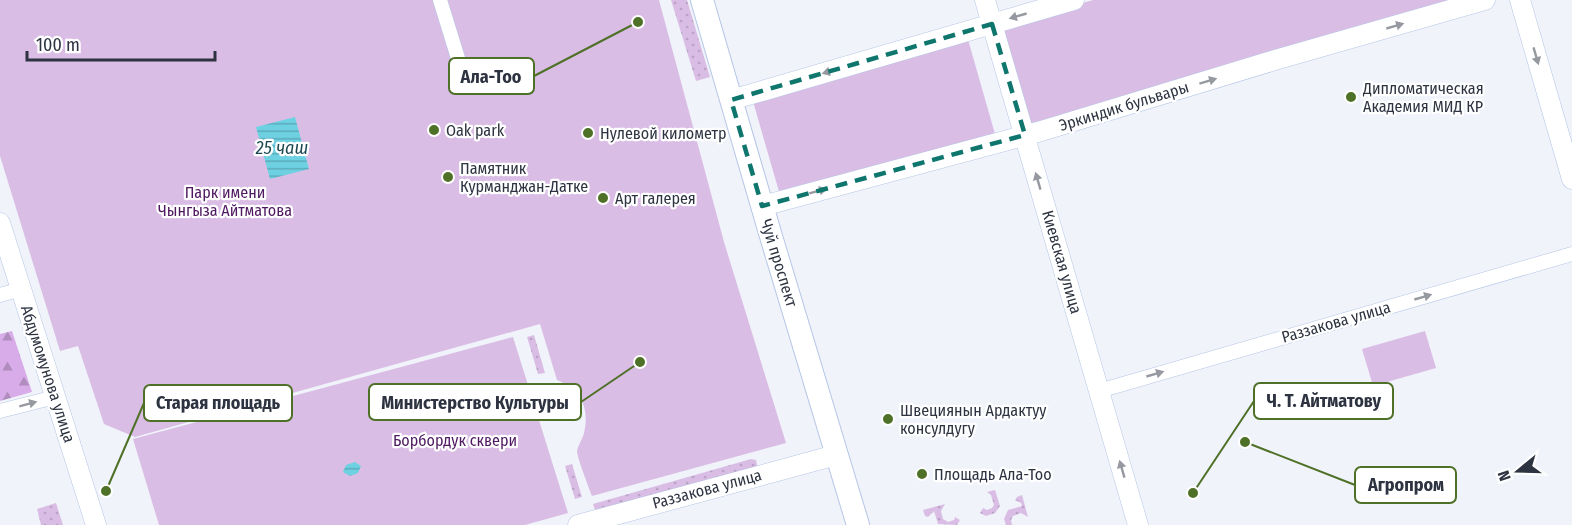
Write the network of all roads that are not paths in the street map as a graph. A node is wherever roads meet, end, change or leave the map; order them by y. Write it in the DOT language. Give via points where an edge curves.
graph roads {
  1 [pos="440,0"];
  2 [pos="702,0"];
  3 [pos="985,0"];
  4 [pos="1074,0"];
  5 [pos="1485,0"];
  6 [pos="1520,0"];
  7 [pos="992,24"];
  8 [pos="461,68"];
  9 [pos="731,100"];
  10 [pos="1025,135"];
  11 [pos="1572,178"];
  12 [pos="762,206"];
  13 [pos="0,223"];
  14 [pos="1572,254"];
  15 [pos="21,289"];
  16 [pos="0,295"];
  17 [pos="1099,391"];
  18 [pos="56,397"];
  19 [pos="0,411"];
  20 [pos="836,455"];
  21 [pos="96,525"];
  22 [pos="578,525"];
  23 [pos="858,525"];
  24 [pos="1138,525"];
  1 -- 8 [label="street"];
  2 -- 9 [label="main road, Чуй проспект"];
  3 -- 7 [label="street, Киевская улица"];
  4 -- 7 [label="street, one-way"];
  10 -- 5 [label="street, Эркиндик бульвары, one-way"];
  6 -- 11 [label="street, one-way"];
  7 -- 9 [label="street, one-way"];
  7 -- 10 [label="street, Киевская улица"];
  9 -- 12 [label="main road, Чуй проспект"];
  12 -- 10 [label="street, Эркиндик бульвары, one-way"];
  17 -- 10 [label="street, Киевская улица, one-way"];
  12 -- 20 [label="main road, Чуй проспект"];
  13 -- 15 [label="street, Абдумомунова улица"];
  17 -- 14 [label="street, Раззакова улица, one-way"];
  15 -- 16 [label="street"];
  15 -- 18 [label="street, Абдумомунова улица"];
  24 -- 17 [label="street, Киевская улица, one-way"];
  19 -- 18 [label="street, one-way"];
  18 -- 21 [label="street, Абдумомунова улица"];
  20 -- 22 [label="street, Раззакова улица"];
  20 -- 23 [label="main road, Чуй проспект"];
}
